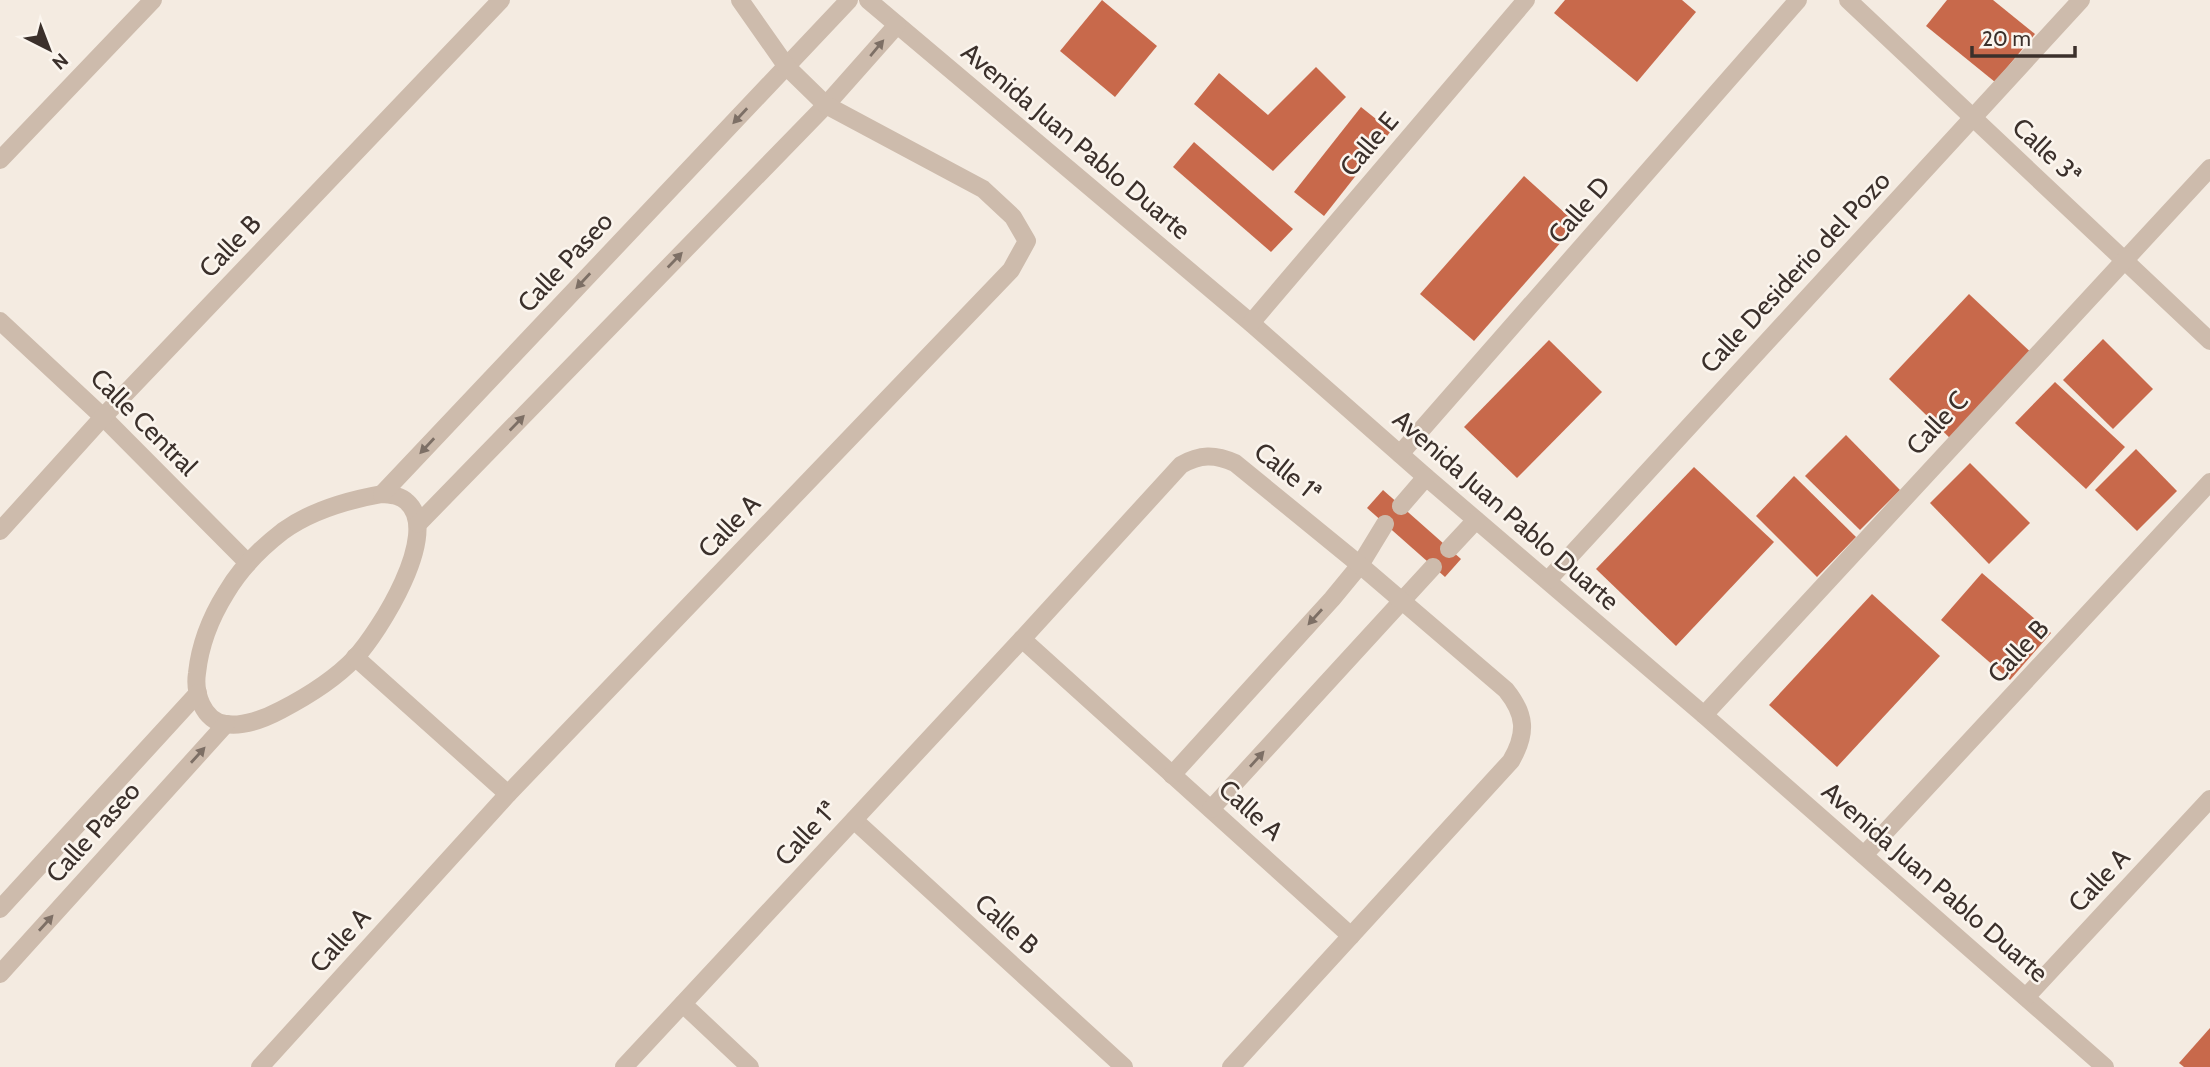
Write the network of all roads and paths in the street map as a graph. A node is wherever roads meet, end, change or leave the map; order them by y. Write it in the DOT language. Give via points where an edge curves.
graph roads {
  1 [pos="153,0"];
  2 [pos="500,0"];
  3 [pos="740,0"];
  4 [pos="849,0"];
  5 [pos="868,0"];
  6 [pos="1526,0"];
  7 [pos="1798,0"];
  8 [pos="1848,0"];
  9 [pos="2081,0"];
  10 [pos="897,25"];
  11 [pos="786,66"];
  12 [pos="826,105"];
  13 [pos="1973,117"];
  14 [pos="0,160"];
  15 [pos="2210,168"];
  16 [pos="2124,260"];
  17 [pos="0,321"];
  18 [pos="1251,323"];
  19 [pos="2210,341"];
  20 [pos="103,417"];
  21 [pos="1400,454"];
  22 [pos="1426,477"];
  23 [pos="2210,482"];
  24 [pos="382,494"];
  25 [pos="1401,506"];
  26 [pos="1476,520"];
  27 [pos="418,524"];
  28 [pos="1385,524"];
  29 [pos="0,531"];
  30 [pos="1449,549"];
  31 [pos="248,563"];
  32 [pos="1360,565"];
  33 [pos="1433,567"];
  34 [pos="1548,580"];
  35 [pos="1402,600"];
  36 [pos="1022,639"];
  37 [pos="355,657"];
  38 [pos="198,693"];
  39 [pos="1704,715"];
  40 [pos="226,724"];
  41 [pos="1172,775"];
  42 [pos="508,794"];
  43 [pos="2210,799"];
  44 [pos="1211,809"];
  45 [pos="854,820"];
  46 [pos="1864,855"];
  47 [pos="0,909"];
  48 [pos="1351,936"];
  49 [pos="0,974"];
  50 [pos="2026,997"];
  51 [pos="683,1004"];
  52 [pos="260,1067"];
  53 [pos="624,1067"];
  54 [pos="750,1067"];
  55 [pos="1124,1067"];
  56 [pos="1231,1067"];
  57 [pos="2105,1067"];
  1 -- 14 [label="street"];
  2 -- 20 [label="street, Calle B"];
  3 -- 11 [label="street"];
  4 -- 11 [label="street, Calle Paseo"];
  5 -- 10 [label="street, Avenida Juan Pablo Duarte"];
  6 -- 18 [label="street, Calle E"];
  7 -- 21 [label="street, Calle D"];
  8 -- 13 [label="street, Calle 3ª"];
  9 -- 13 [label="street, Calle Desiderio del Pozo"];
  12 -- 10 [label="street, one-way"];
  10 -- 18 [label="street, Avenida Juan Pablo Duarte"];
  11 -- 12 [label="street, Calle A"];
  11 -- 24 [label="street, Calle Paseo, one-way"];
  27 -- 12 [label="street, one-way"];
  12 -- 42 [label="street, Calle A" via="983,189 1013,217 1027,241 1011,270"];
  13 -- 16 [label="street, Calle 3ª"];
  13 -- 34 [label="street, Calle Desiderio del Pozo"];
  15 -- 16 [label="street, Calle C"];
  16 -- 19 [label="street, Calle 3ª"];
  16 -- 39 [label="street, Calle C"];
  17 -- 20 [label="street, Calle Central"];
  18 -- 21 [label="street, Avenida Juan Pablo Duarte"];
  20 -- 29 [label="street, Calle B"];
  20 -- 31 [label="street, Calle Central"];
  21 -- 22 [label="street, Avenida Juan Pablo Duarte"];
  22 -- 25 [label="street"];
  22 -- 26 [label="street, Avenida Juan Pablo Duarte"];
  23 -- 46 [label="street, Calle B"];
  24 -- 27 [label="street" via="407,501"];
  24 -- 31 [label="street" via="307,517 284,530"];
  26 -- 30 [label="street"];
  26 -- 34 [label="street, Avenida Juan Pablo Duarte"];
  27 -- 37 [label="street" via="410,563 393,605"];
  28 -- 32 [label="street"];
  31 -- 38 [label="street" via="226,592 209,629 196,674"];
  32 -- 35 [label="street, Calle 1ª"];
  32 -- 36 [label="street, Calle 1ª" via="1236,463 1208,455 1193,458 1181,465"];
  32 -- 41 [label="street, one-way"];
  33 -- 35 [label="street"];
  34 -- 39 [label="street, Avenida Juan Pablo Duarte"];
  44 -- 35 [label="street, one-way"];
  35 -- 48 [label="street, Calle 1ª" via="1506,690 1522,717 1522,732 1511,761"];
  36 -- 41 [label="street, Calle A"];
  36 -- 45 [label="street, Calle 1ª"];
  37 -- 40 [label="street" via="328,682 275,713 247,723"];
  37 -- 42 [label="street"];
  38 -- 40 [label="street" via="208,713"];
  38 -- 47 [label="street, Calle Paseo"];
  39 -- 46 [label="street, Avenida Juan Pablo Duarte"];
  49 -- 40 [label="street, Calle Paseo, one-way"];
  41 -- 44 [label="street, Calle A"];
  42 -- 52 [label="street, Calle A"];
  43 -- 50 [label="street, Calle A"];
  44 -- 48 [label="street, Calle A"];
  45 -- 51 [label="street, Calle 1ª"];
  45 -- 55 [label="street, Calle B"];
  46 -- 50 [label="street, Avenida Juan Pablo Duarte"];
  48 -- 56 [label="street, Calle 1ª"];
  50 -- 57 [label="street, Avenida Juan Pablo Duarte"];
  51 -- 53 [label="street, Calle 1ª"];
  51 -- 54 [label="street"];
}
